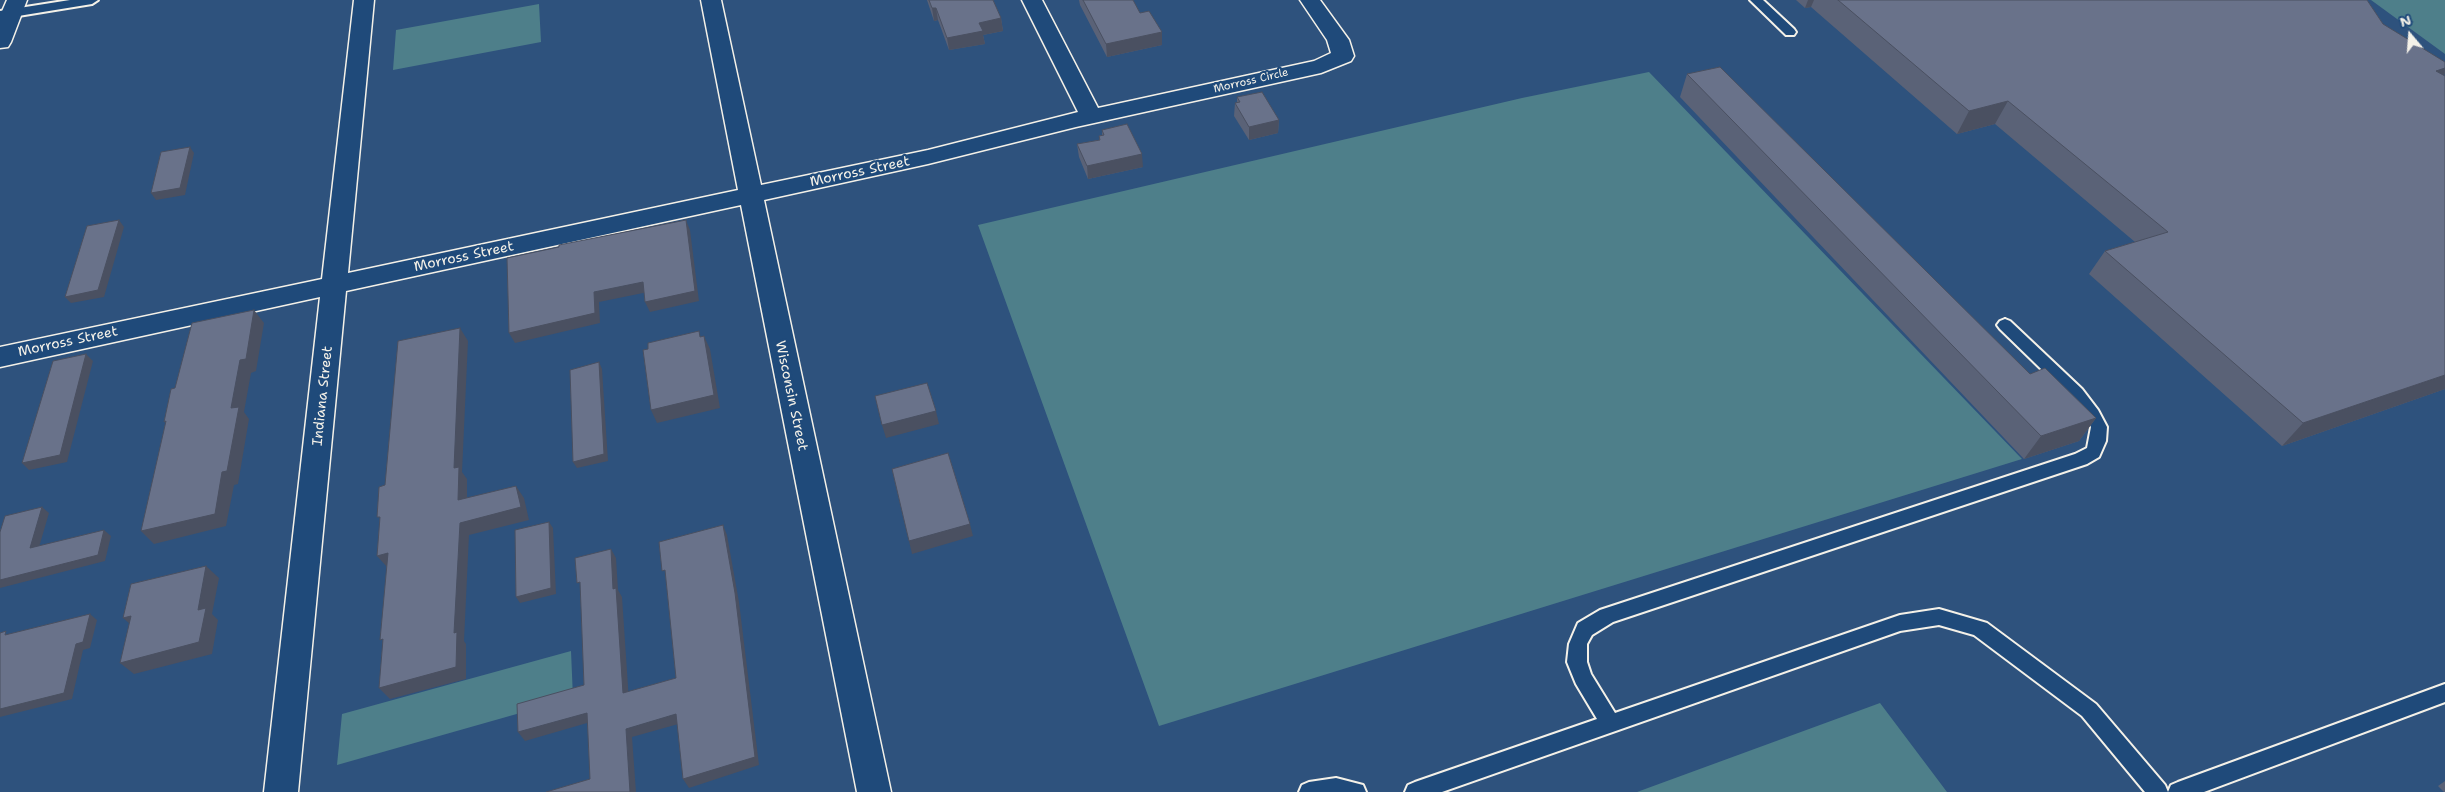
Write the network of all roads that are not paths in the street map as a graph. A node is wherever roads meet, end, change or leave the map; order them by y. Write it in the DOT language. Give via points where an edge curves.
graph roads {
  1 [pos="92,0"];
  2 [pos="364,0"];
  3 [pos="711,0"];
  4 [pos="1032,0"];
  5 [pos="1310,0"];
  6 [pos="1756,0"];
  7 [pos="9,9"];
  8 [pos="1790,32"];
  9 [pos="0,42"];
  10 [pos="1092,117"];
  11 [pos="928,157"];
  12 [pos="750,195"];
  13 [pos="334,284"];
  14 [pos="2006,325"];
  15 [pos="0,357"];
  16 [pos="2445,693"];
  17 [pos="1611,724"];
  18 [pos="281,792"];
  19 [pos="874,792"];
  20 [pos="1309,792"];
  21 [pos="1356,792"];
  22 [pos="1415,792"];
  23 [pos="2158,792"];
  24 [pos="2178,792"];
  1 -- 7 [label="lane"];
  2 -- 13 [label="street, Indiana Street"];
  3 -- 12 [label="street, Wisconsin Street"];
  4 -- 10 [label="street"];
  5 -- 10 [label="street, Morross Circle" via="1338,40 1344,56 1321,66"];
  6 -- 8 [label="lane"];
  7 -- 9 [label="street"];
  10 -- 11 [label="street, Morross Circle"];
  11 -- 12 [label="street, Morross Street"];
  12 -- 13 [label="street, Morross Street"];
  12 -- 19 [label="street, Wisconsin Street"];
  13 -- 15 [label="street, Morross Street"];
  13 -- 18 [label="street, Indiana Street"];
  14 -- 17 [label="lane" via="2076,393 2092,414 2098,428 2098,441 2093,452 2081,459 1607,616 1585,629 1578,644 1577,662"];
  16 -- 24 [label="lane"];
  17 -- 22 [label="lane"];
  17 -- 23 [label="lane" via="1900,623 1939,617 1980,629 2089,710"];
  20 -- 21 [label="lane" via="1336,788"];
}
